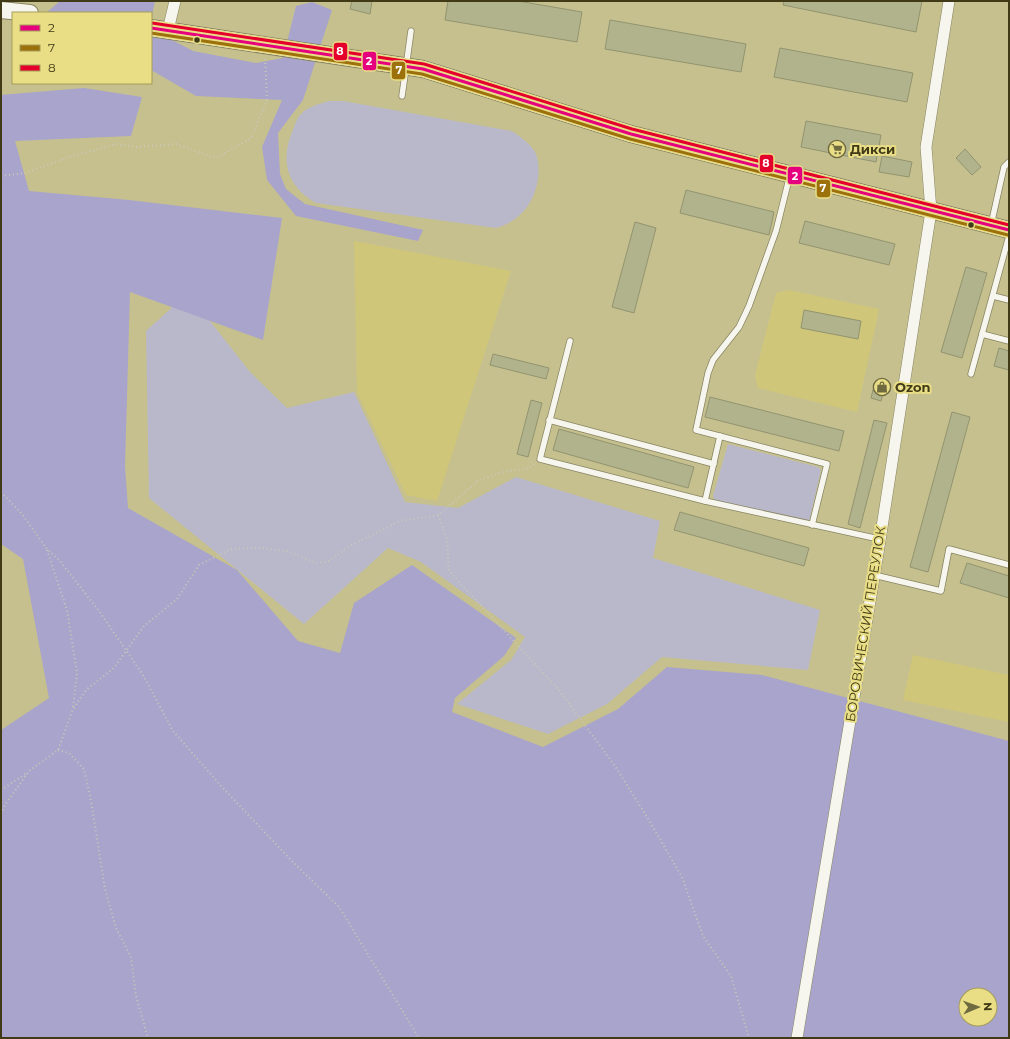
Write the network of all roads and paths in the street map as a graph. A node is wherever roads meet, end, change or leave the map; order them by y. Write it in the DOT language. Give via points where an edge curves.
graph roads {
  1 [pos="175,1"];
  2 [pos="949,1"];
  3 [pos="1,10"];
  4 [pos="20,12"];
  5 [pos="152,28"];
  6 [pos="168,30"];
  7 [pos="411,31"];
  8 [pos="264,44"];
  9 [pos="407,65"];
  10 [pos="402,96"];
  11 [pos="1009,162"];
  12 [pos="790,175"];
  13 [pos="1,176"];
  14 [pos="930,211"];
  15 [pos="991,225"];
  16 [pos="1009,230"];
  17 [pos="1009,236"];
  18 [pos="992,296"];
  19 [pos="1009,300"];
  20 [pos="982,334"];
  21 [pos="570,341"];
  22 [pos="1009,341"];
  23 [pos="971,374"];
  24 [pos="549,420"];
  25 [pos="720,436"];
  26 [pos="540,458"];
  27 [pos="714,464"];
  28 [pos="1,492"];
  29 [pos="705,502"];
  30 [pos="438,515"];
  31 [pos="812,525"];
  32 [pos="879,539"];
  33 [pos="47,549"];
  34 [pos="1009,565"];
  35 [pos="874,575"];
  36 [pos="126,651"];
  37 [pos="73,709"];
  38 [pos="58,750"];
  39 [pos="30,771"];
  40 [pos="1,790"];
  41 [pos="1,814"];
  42 [pos="148,1038"];
  43 [pos="419,1038"];
  44 [pos="749,1038"];
  45 [pos="797,1038"];
  1 -- 6 [label="street"];
  2 -- 14 [label="street, БОРОВИЧЕСКИЙ ПЕРЕУЛОК" via="926,147"];
  3 -- 4 [label="street"];
  5 -- 6 [label="street"];
  6 -- 8 [label="street"];
  7 -- 9 [label="lane"];
  8 -- 9 [label="street"];
  8 -- 13 [label="path" via="267,100 251,138 216,158 176,144 137,147 116,144 25,173"];
  9 -- 10 [label="lane"];
  9 -- 12 [label="street" via="631,134"];
  11 -- 15 [label="lane" via="1004,167"];
  12 -- 14 [label="street"];
  12 -- 25 [label="lane" via="776,231 749,306 731,338 713,360 702,391 696,430"];
  14 -- 15 [label="street"];
  14 -- 32 [label="street, БОРОВИЧЕСКИЙ ПЕРЕУЛОК"];
  15 -- 16 [label="street"];
  17 -- 18 [label="lane"];
  18 -- 19 [label="lane"];
  18 -- 20 [label="lane"];
  20 -- 22 [label="lane"];
  20 -- 23 [label="lane"];
  21 -- 24 [label="lane"];
  24 -- 26 [label="lane"];
  24 -- 27 [label="lane"];
  25 -- 27 [label="lane"];
  25 -- 31 [label="lane" via="827,464"];
  26 -- 29 [label="lane"];
  26 -- 30 [label="path" via="529,468 503,472 479,480"];
  27 -- 29 [label="lane"];
  28 -- 33 [label="path" via="22,514"];
  29 -- 31 [label="lane"];
  30 -- 36 [label="path" via="400,521 350,546 327,562 316,563 287,551 261,548 231,549 199,565 177,598 144,626"];
  30 -- 44 [label="path" via="447,539 449,571 559,690 615,766 647,817 682,877 703,936 731,976"];
  31 -- 32 [label="lane"];
  32 -- 35 [label="street, БОРОВИЧЕСКИЙ ПЕРЕУЛОК"];
  33 -- 36 [label="path" via="60,561"];
  33 -- 37 [label="path" via="67,610 77,673"];
  34 -- 35 [label="lane" via="949,549 941,590"];
  35 -- 45 [label="street, БОРОВИЧЕСКИЙ ПЕРЕУЛОК"];
  36 -- 37 [label="path" via="114,668 86,690"];
  36 -- 43 [label="path" via="143,675 173,731 222,787 339,907"];
  37 -- 38 [label="path"];
  38 -- 39 [label="path"];
  38 -- 42 [label="path" via="69,753 84,769 105,889 116,928 131,957 136,996"];
  39 -- 40 [label="path"];
  39 -- 41 [label="path" via="4,805"];
}
